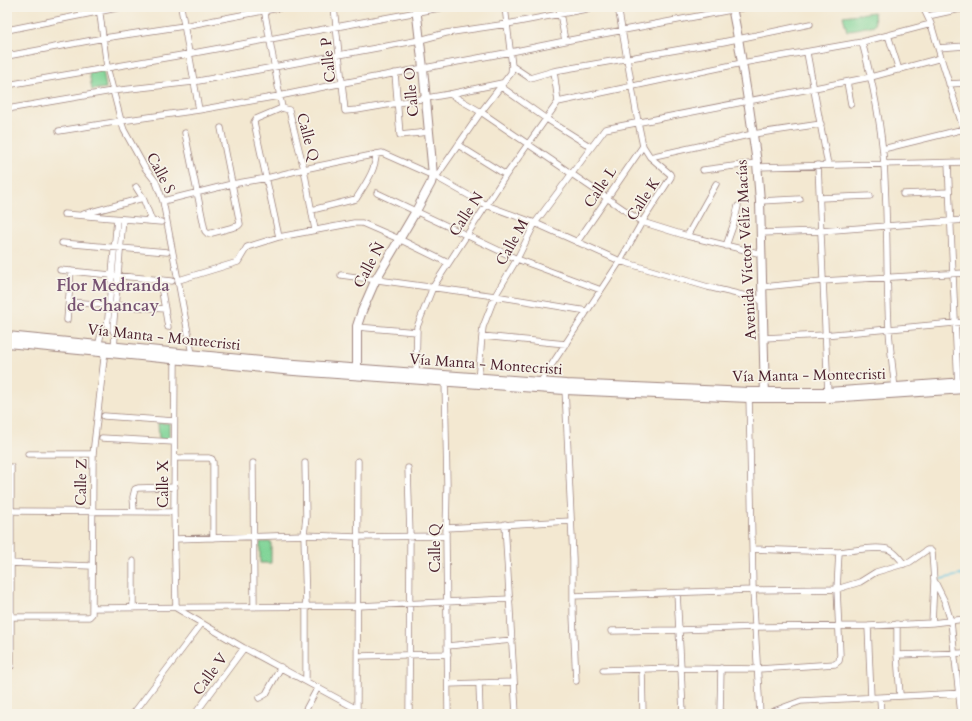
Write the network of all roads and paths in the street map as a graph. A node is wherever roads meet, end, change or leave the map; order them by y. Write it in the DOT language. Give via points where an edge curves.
graph roads {
  1 [pos="122,7"];
  2 [pos="180,7"];
  3 [pos="284,7"];
  4 [pos="334,7"];
  5 [pos="445,7"];
  6 [pos="505,7"];
  7 [pos="559,7"];
  8 [pos="597,7"];
  9 [pos="618,7"];
  10 [pos="748,7"];
  11 [pos="922,7"];
  12 [pos="732,8"];
  13 [pos="965,8"];
  14 [pos="99,9"];
  15 [pos="264,9"];
  16 [pos="416,10"];
  17 [pos="939,10"];
  18 [pos="560,14"];
  19 [pos="928,16"];
  20 [pos="507,24"];
  21 [pos="810,24"];
  22 [pos="931,24"];
  23 [pos="184,26"];
  24 [pos="337,28"];
  25 [pos="7,30"];
  26 [pos="622,30"];
  27 [pos="888,35"];
  28 [pos="104,38"];
  29 [pos="738,38"];
  30 [pos="270,40"];
  31 [pos="420,40"];
  32 [pos="565,41"];
  33 [pos="862,42"];
  34 [pos="965,46"];
  35 [pos="938,48"];
  36 [pos="511,52"];
  37 [pos="807,53"];
  38 [pos="188,54"];
  39 [pos="339,55"];
  40 [pos="7,56"];
  41 [pos="941,58"];
  42 [pos="627,59"];
  43 [pos="742,64"];
  44 [pos="512,66"];
  45 [pos="107,67"];
  46 [pos="274,68"];
  47 [pos="423,68"];
  48 [pos="899,70"];
  49 [pos="554,72"];
  50 [pos="394,73"];
  51 [pos="871,77"];
  52 [pos="193,82"];
  53 [pos="847,82"];
  54 [pos="342,83"];
  55 [pos="965,83"];
  56 [pos="949,84"];
  57 [pos="7,85"];
  58 [pos="501,85"];
  59 [pos="632,87"];
  60 [pos="814,89"];
  61 [pos="112,91"];
  62 [pos="450,94"];
  63 [pos="279,96"];
  64 [pos="426,98"];
  65 [pos="748,100"];
  66 [pos="558,102"];
  67 [pos="397,103"];
  68 [pos="851,104"];
  69 [pos="282,108"];
  70 [pos="7,109"];
  71 [pos="199,110"];
  72 [pos="481,112"];
  73 [pos="545,118"];
  74 [pos="121,121"];
  75 [pos="638,122"];
  76 [pos="821,124"];
  77 [pos="221,128"];
  78 [pos="964,128"];
  79 [pos="59,131"];
  80 [pos="185,132"];
  81 [pos="429,132"];
  82 [pos="753,134"];
  83 [pos="528,144"];
  84 [pos="458,145"];
  85 [pos="643,146"];
  86 [pos="591,147"];
  87 [pos="883,149"];
  88 [pos="376,154"];
  89 [pos="650,157"];
  90 [pos="965,162"];
  91 [pos="948,163"];
  92 [pos="884,164"];
  93 [pos="757,165"];
  94 [pos="818,165"];
  95 [pos="828,165"];
  96 [pos="304,169"];
  97 [pos="703,170"];
  98 [pos="571,174"];
  99 [pos="506,175"];
  100 [pos="435,176"];
  101 [pos="267,178"];
  102 [pos="232,184"];
  103 [pos="716,184"];
  104 [pos="136,187"];
  105 [pos="197,192"];
  106 [pos="949,192"];
  107 [pos="377,193"];
  108 [pos="903,194"];
  109 [pos="870,196"];
  110 [pos="143,198"];
  111 [pos="820,198"];
  112 [pos="607,199"];
  113 [pos="800,199"];
  114 [pos="163,201"];
  115 [pos="760,201"];
  116 [pos="486,205"];
  117 [pos="738,206"];
  118 [pos="312,210"];
  119 [pos="416,211"];
  120 [pos="64,214"];
  121 [pos="79,215"];
  122 [pos="120,219"];
  123 [pos="965,220"];
  124 [pos="152,221"];
  125 [pos="161,222"];
  126 [pos="536,222"];
  127 [pos="642,222"];
  128 [pos="950,222"];
  129 [pos="887,226"];
  130 [pos="315,230"];
  131 [pos="821,231"];
  132 [pos="761,234"];
  133 [pos="467,236"];
  134 [pos="687,236"];
  135 [pos="279,237"];
  136 [pos="399,239"];
  137 [pos="577,242"];
  138 [pos="62,243"];
  139 [pos="726,246"];
  140 [pos="118,248"];
  141 [pos="167,252"];
  142 [pos="762,254"];
  143 [pos="518,259"];
  144 [pos="620,261"];
  145 [pos="448,263"];
  146 [pos="60,270"];
  147 [pos="71,271"];
  148 [pos="965,273"];
  149 [pos="953,274"];
  150 [pos="341,275"];
  151 [pos="115,276"];
  152 [pos="888,277"];
  153 [pos="376,279"];
  154 [pos="160,280"];
  155 [pos="179,280"];
  156 [pos="172,281"];
  157 [pos="822,281"];
  158 [pos="433,287"];
  159 [pos="763,287"];
  160 [pos="601,290"];
  161 [pos="495,296"];
  162 [pos="763,300"];
  163 [pos="69,302"];
  164 [pos="112,305"];
  165 [pos="165,309"];
  166 [pos="587,311"];
  167 [pos="67,320"];
  168 [pos="965,322"];
  169 [pos="956,323"];
  170 [pos="168,327"];
  171 [pos="357,327"];
  172 [pos="889,329"];
  173 [pos="417,332"];
  174 [pos="824,335"];
  175 [pos="7,336"];
  176 [pos="482,336"];
  177 [pos="764,338"];
  178 [pos="7,344"];
  179 [pos="566,344"];
  180 [pos="106,349"];
  181 [pos="192,354"];
  182 [pos="175,360"];
  183 [pos="357,373"];
  184 [pos="416,377"];
  185 [pos="445,378"];
  186 [pos="478,380"];
  187 [pos="539,385"];
  188 [pos="962,386"];
  189 [pos="565,387"];
  190 [pos="895,391"];
  191 [pos="749,395"];
  192 [pos="765,395"];
  193 [pos="828,395"];
  194 [pos="104,416"];
  195 [pos="174,420"];
  196 [pos="102,438"];
  197 [pos="174,442"];
  198 [pos="28,454"];
  199 [pos="93,454"];
  200 [pos="175,458"];
  201 [pos="358,461"];
  202 [pos="253,463"];
  203 [pos="305,463"];
  204 [pos="11,467"];
  205 [pos="408,468"];
  206 [pos="174,487"];
  207 [pos="9,511"];
  208 [pos="92,511"];
  209 [pos="134,511"];
  210 [pos="174,512"];
  211 [pos="571,521"];
  212 [pos="504,524"];
  213 [pos="446,528"];
  214 [pos="304,535"];
  215 [pos="410,536"];
  216 [pos="446,536"];
  217 [pos="253,537"];
  218 [pos="357,537"];
  219 [pos="213,538"];
  220 [pos="175,539"];
  221 [pos="753,549"];
  222 [pos="839,552"];
  223 [pos="133,561"];
  224 [pos="9,563"];
  225 [pos="904,564"];
  226 [pos="92,566"];
  227 [pos="934,581"];
  228 [pos="837,589"];
  229 [pos="754,590"];
  230 [pos="677,593"];
  231 [pos="574,596"];
  232 [pos="510,599"];
  233 [pos="447,602"];
  234 [pos="410,603"];
  235 [pos="306,606"];
  236 [pos="358,606"];
  237 [pos="254,607"];
  238 [pos="92,608"];
  239 [pos="133,608"];
  240 [pos="176,608"];
  241 [pos="9,617"];
  242 [pos="965,619"];
  243 [pos="951,622"];
  244 [pos="202,623"];
  245 [pos="932,623"];
  246 [pos="897,624"];
  247 [pos="840,626"];
  248 [pos="868,626"];
  249 [pos="756,627"];
  250 [pos="679,630"];
  251 [pos="611,631"];
  252 [pos="512,640"];
  253 [pos="448,646"];
  254 [pos="244,648"];
  255 [pos="954,653"];
  256 [pos="965,653"];
  257 [pos="409,654"];
  258 [pos="448,654"];
  259 [pos="897,654"];
  260 [pos="358,656"];
  261 [pos="11,666"];
  262 [pos="281,667"];
  263 [pos="682,668"];
  264 [pos="721,668"];
  265 [pos="642,669"];
  266 [pos="758,669"];
  267 [pos="603,670"];
  268 [pos="306,681"];
  269 [pos="576,681"];
  270 [pos="514,682"];
  271 [pos="479,683"];
  272 [pos="448,684"];
  273 [pos="318,687"];
  274 [pos="958,692"];
  275 [pos="965,693"];
  276 [pos="900,695"];
  277 [pos="259,698"];
  278 [pos="871,698"];
  279 [pos="880,698"];
  280 [pos="355,711"];
  281 [pos="199,712"];
  282 [pos="304,713"];
  283 [pos="133,714"];
  284 [pos="366,714"];
  285 [pos="409,714"];
  286 [pos="448,714"];
  287 [pos="480,714"];
  288 [pos="516,714"];
  289 [pos="643,714"];
  290 [pos="682,714"];
  291 [pos="720,714"];
  292 [pos="760,714"];
  293 [pos="766,714"];
  294 [pos="882,714"];
  295 [pos="961,714"];
  1 -- 14 [label="street"];
  2 -- 23 [label="street"];
  3 -- 15 [label="street"];
  4 -- 24 [label="street, Calle P"];
  5 -- 16 [label="street"];
  6 -- 20 [label="street"];
  7 -- 18 [label="street"];
  8 -- 18 [label="street"];
  9 -- 26 [label="street, Calle K"];
  10 -- 12 [label="street"];
  11 -- 19 [label="street"];
  12 -- 26 [label="street"];
  12 -- 29 [label="main road, Avenida Víctor Véliz Macías"];
  13 -- 17 [label="street"];
  14 -- 25 [label="street"];
  14 -- 28 [label="street, Calle S"];
  15 -- 23 [label="street"];
  15 -- 30 [label="street, Calle Q"];
  16 -- 24 [label="street"];
  16 -- 31 [label="main road, Calle O"];
  17 -- 19 [label="street"];
  18 -- 20 [label="street"];
  18 -- 32 [label="street"];
  19 -- 22 [label="street"];
  20 -- 31 [label="street" via="446,33"];
  20 -- 36 [label="street"];
  21 -- 29 [label="street"];
  22 -- 27 [label="street"];
  22 -- 35 [label="street"];
  23 -- 28 [label="street"];
  23 -- 38 [label="street"];
  24 -- 30 [label="street"];
  24 -- 39 [label="street, Calle P"];
  26 -- 32 [label="street"];
  26 -- 42 [label="street, Calle K"];
  27 -- 33 [label="street"];
  27 -- 48 [label="street"];
  28 -- 40 [label="street"];
  28 -- 45 [label="street, Calle S"];
  29 -- 42 [label="street"];
  29 -- 43 [label="main road, Avenida Víctor Véliz Macías"];
  30 -- 38 [label="street"];
  30 -- 46 [label="street, Calle Q"];
  31 -- 39 [label="street"];
  31 -- 47 [label="main road, Calle O"];
  32 -- 36 [label="street"];
  33 -- 37 [label="street"];
  33 -- 51 [label="street"];
  34 -- 35 [label="street"];
  35 -- 41 [label="street"];
  36 -- 44 [label="street"];
  36 -- 47 [label="street"];
  37 -- 43 [label="street"];
  37 -- 60 [label="street"];
  38 -- 45 [label="street"];
  38 -- 52 [label="street"];
  39 -- 46 [label="street"];
  39 -- 54 [label="street, Calle P"];
  41 -- 48 [label="street"];
  41 -- 56 [label="street"];
  42 -- 49 [label="street"];
  42 -- 59 [label="street, Calle K"];
  43 -- 59 [label="street"];
  43 -- 65 [label="main road, Avenida Víctor Véliz Macías"];
  44 -- 49 [label="street" via="530,78"];
  44 -- 58 [label="street, Calle Ñ" via="511,73"];
  45 -- 57 [label="street"];
  45 -- 61 [label="street, Calle S"];
  46 -- 52 [label="street"];
  46 -- 63 [label="street, Calle Q"];
  47 -- 50 [label="street"];
  47 -- 64 [label="main road, Calle O"];
  48 -- 51 [label="street"];
  49 -- 66 [label="street"];
  50 -- 54 [label="street"];
  50 -- 67 [label="street"];
  51 -- 53 [label="street"];
  51 -- 87 [label="street"];
  52 -- 61 [label="street"];
  52 -- 71 [label="street"];
  53 -- 60 [label="street"];
  53 -- 68 [label="street"];
  54 -- 63 [label="street"];
  54 -- 67 [label="street, Calle P" via="345,111"];
  55 -- 56 [label="street"];
  56 -- 78 [label="street"];
  58 -- 62 [label="street"];
  58 -- 72 [label="street, Calle Ñ"];
  58 -- 73 [label="street"];
  59 -- 66 [label="street"];
  59 -- 75 [label="street, Calle K"];
  60 -- 65 [label="street"];
  60 -- 76 [label="street"];
  61 -- 70 [label="street"];
  61 -- 74 [label="street, Calle S"];
  62 -- 64 [label="street"];
  62 -- 72 [label="street"];
  63 -- 69 [label="street, Calle Q"];
  63 -- 71 [label="street"];
  64 -- 67 [label="street"];
  64 -- 81 [label="main road, Calle O"];
  65 -- 75 [label="street"];
  65 -- 82 [label="main road, Avenida Víctor Véliz Macías"];
  66 -- 73 [label="street, Calle N"];
  67 -- 81 [label="street" via="400,135"];
  69 -- 96 [label="street, Calle Q" via="289,110"];
  69 -- 101 [label="street" via="254,122"];
  71 -- 74 [label="street"];
  72 -- 83 [label="street"];
  72 -- 84 [label="street, Calle Ñ"];
  73 -- 83 [label="street, Calle N"];
  73 -- 86 [label="street"];
  74 -- 79 [label="street"];
  74 -- 114 [label="street, Calle S" via="145,168 156,182"];
  75 -- 85 [label="street, Calle K"];
  75 -- 86 [label="street, Calle M" via="605,129"];
  76 -- 82 [label="street"];
  76 -- 95 [label="street"];
  77 -- 102 [label="street"];
  78 -- 87 [label="street"];
  80 -- 105 [label="street"];
  81 -- 100 [label="main road, Calle O"];
  82 -- 89 [label="street"];
  82 -- 93 [label="main road, Avenida Víctor Véliz Macías"];
  83 -- 98 [label="street"];
  83 -- 99 [label="street, Calle N"];
  84 -- 99 [label="street"];
  84 -- 100 [label="street, Calle Ñ"];
  85 -- 89 [label="street, Calle K"];
  85 -- 112 [label="street, Calle L"];
  86 -- 98 [label="street, Calle M"];
  87 -- 92 [label="street"];
  88 -- 96 [label="street"];
  88 -- 100 [label="street" via="382,153"];
  88 -- 118 [label="street" via="372,170 356,199"];
  89 -- 127 [label="street, Calle K" via="671,177"];
  90 -- 91 [label="street"];
  91 -- 92 [label="street"];
  91 -- 106 [label="street"];
  92 -- 95 [label="street"];
  92 -- 129 [label="street"];
  93 -- 94 [label="street"];
  93 -- 97 [label="street"];
  93 -- 115 [label="main road, Avenida Víctor Véliz Macías"];
  94 -- 95 [label="street"];
  94 -- 111 [label="street"];
  96 -- 101 [label="street"];
  96 -- 118 [label="street, Calle Q"];
  98 -- 112 [label="street"];
  98 -- 126 [label="street, Calle M"];
  99 -- 116 [label="street, Calle N"];
  100 -- 116 [label="street"];
  100 -- 119 [label="main road, Calle Ñ"];
  101 -- 102 [label="street"];
  101 -- 135 [label="street"];
  102 -- 105 [label="street"];
  102 -- 105 [label="street" via="240,224 208,234 205,232"];
  103 -- 134 [label="street"];
  104 -- 110 [label="street"];
  105 -- 114 [label="street"];
  106 -- 108 [label="street"];
  106 -- 128 [label="street"];
  107 -- 119 [label="street"];
  109 -- 111 [label="street"];
  110 -- 121 [label="street"];
  110 -- 124 [label="street"];
  111 -- 131 [label="street"];
  112 -- 127 [label="street"];
  112 -- 137 [label="street, Calle L"];
  113 -- 115 [label="street"];
  114 -- 155 [label="street, Calle S"];
  115 -- 132 [label="main road, Avenida Víctor Véliz Macías"];
  116 -- 126 [label="street"];
  116 -- 133 [label="street, Calle N"];
  117 -- 139 [label="street"];
  118 -- 130 [label="street, Calle Q"];
  119 -- 133 [label="street"];
  119 -- 136 [label="main road, Calle Ñ"];
  120 -- 121 [label="street"];
  121 -- 122 [label="street"];
  122 -- 124 [label="street"];
  122 -- 140 [label="street"];
  123 -- 128 [label="street"];
  124 -- 125 [label="street"];
  126 -- 137 [label="street"];
  126 -- 143 [label="street, Calle M"];
  127 -- 134 [label="street"];
  127 -- 144 [label="street, Calle K"];
  128 -- 129 [label="street"];
  128 -- 149 [label="street"];
  129 -- 131 [label="street"];
  129 -- 152 [label="street"];
  130 -- 135 [label="street"];
  130 -- 136 [label="street" via="362,223"];
  131 -- 132 [label="street"];
  131 -- 157 [label="street"];
  132 -- 142 [label="main road, Avenida Víctor Véliz Macías"];
  133 -- 143 [label="street"];
  133 -- 145 [label="street, Calle N"];
  134 -- 139 [label="street"];
  135 -- 155 [label="street" via="247,247 238,262"];
  136 -- 145 [label="street"];
  136 -- 153 [label="main road, Calle Ñ"];
  137 -- 144 [label="street"];
  138 -- 140 [label="street"];
  139 -- 142 [label="street"];
  140 -- 141 [label="street"];
  140 -- 151 [label="street"];
  142 -- 159 [label="main road, Avenida Víctor Véliz Macías"];
  143 -- 160 [label="street"];
  143 -- 161 [label="street, Calle M"];
  144 -- 160 [label="street, Calle K"];
  144 -- 162 [label="street"];
  145 -- 158 [label="street, Calle N"];
  146 -- 147 [label="street"];
  147 -- 151 [label="street"];
  147 -- 163 [label="street"];
  148 -- 149 [label="street"];
  149 -- 152 [label="street"];
  149 -- 169 [label="street"];
  150 -- 153 [label="street"];
  151 -- 154 [label="street"];
  151 -- 164 [label="street"];
  152 -- 157 [label="street"];
  152 -- 172 [label="street"];
  153 -- 158 [label="street"];
  153 -- 171 [label="main road, Calle Ñ"];
  154 -- 156 [label="street"];
  154 -- 165 [label="street"];
  155 -- 181 [label="street, Calle S"];
  157 -- 159 [label="street"];
  157 -- 174 [label="street"];
  158 -- 161 [label="street"];
  158 -- 173 [label="street, Calle N"];
  159 -- 162 [label="main road, Avenida Víctor Véliz Macías"];
  160 -- 166 [label="street, Calle K"];
  161 -- 166 [label="street"];
  161 -- 176 [label="street, Calle M"];
  162 -- 177 [label="main road, Avenida Víctor Véliz Macías"];
  163 -- 164 [label="street"];
  163 -- 167 [label="street"];
  164 -- 165 [label="street"];
  164 -- 180 [label="street" via="115,335"];
  164 -- 180 [label="street" via="107,328 101,334"];
  165 -- 170 [label="street"];
  166 -- 179 [label="street, Calle K"];
  168 -- 169 [label="street"];
  169 -- 172 [label="street"];
  169 -- 188 [label="street"];
  171 -- 173 [label="street"];
  171 -- 183 [label="main road, Calle Ñ"];
  172 -- 174 [label="street"];
  172 -- 190 [label="street"];
  173 -- 184 [label="street, Calle N"];
  174 -- 177 [label="street"];
  174 -- 193 [label="street"];
  175 -- 180 [label="main road, Vía Manta - Montecristi"];
  176 -- 179 [label="street"];
  176 -- 186 [label="street, Calle M"];
  177 -- 192 [label="main road, Avenida Víctor Véliz Macías"];
  178 -- 180 [label="main road, Vía Manta - Montecristi"];
  179 -- 187 [label="street, Calle K"];
  180 -- 181 [label="main road, Vía Manta - Montecristi"];
  180 -- 182 [label="main road, Vía Manta - Montecristi"];
  180 -- 199 [label="street, Calle Z"];
  181 -- 183 [label="main road, Vía Manta - Montecristi"];
  182 -- 183 [label="main road, Vía Manta - Montecristi"];
  182 -- 195 [label="street, Calle X"];
  183 -- 184 [label="main road, Vía Manta - Montecristi"];
  184 -- 185 [label="main road, Vía Manta - Montecristi"];
  185 -- 186 [label="main road, Vía Manta - Montecristi"];
  185 -- 213 [label="street, Calle Q"];
  186 -- 187 [label="main road, Vía Manta - Montecristi"];
  187 -- 189 [label="main road, Vía Manta - Montecristi"];
  188 -- 190 [label="main road, Vía Manta - Montecristi"];
  189 -- 191 [label="main road, Vía Manta - Montecristi"];
  189 -- 211 [label="street"];
  190 -- 193 [label="main road, Vía Manta - Montecristi"];
  191 -- 192 [label="main road, Vía Manta - Montecristi"];
  191 -- 221 [label="street"];
  192 -- 193 [label="main road, Vía Manta - Montecristi"];
  194 -- 195 [label="street"];
  195 -- 197 [label="street, Calle X"];
  196 -- 197 [label="street"];
  197 -- 200 [label="street, Calle X"];
  198 -- 199 [label="street"];
  199 -- 208 [label="street, Calle Z"];
  200 -- 206 [label="street, Calle X"];
  200 -- 219 [label="street" via="212,459"];
  201 -- 218 [label="street"];
  202 -- 217 [label="street"];
  203 -- 214 [label="street"];
  204 -- 207 [label="street"];
  205 -- 215 [label="street"];
  206 -- 209 [label="street" via="135,489"];
  206 -- 210 [label="street, Calle X"];
  207 -- 208 [label="street"];
  207 -- 224 [label="street"];
  208 -- 209 [label="street"];
  208 -- 226 [label="street, Calle Z"];
  209 -- 210 [label="street"];
  210 -- 220 [label="street, Calle X"];
  211 -- 212 [label="street"];
  211 -- 231 [label="street"];
  212 -- 213 [label="street"];
  212 -- 232 [label="street"];
  213 -- 216 [label="street, Calle Q"];
  214 -- 217 [label="street"];
  214 -- 218 [label="street"];
  214 -- 235 [label="street"];
  215 -- 216 [label="street"];
  215 -- 218 [label="street"];
  215 -- 234 [label="street"];
  216 -- 233 [label="street, Calle Q"];
  217 -- 219 [label="street"];
  217 -- 237 [label="street"];
  218 -- 236 [label="street"];
  219 -- 220 [label="street"];
  220 -- 240 [label="street, Calle X"];
  221 -- 222 [label="street"];
  221 -- 229 [label="street"];
  222 -- 225 [label="street" via="883,548 896,554"];
  222 -- 228 [label="street"];
  223 -- 239 [label="street"];
  224 -- 226 [label="street"];
  224 -- 241 [label="street"];
  225 -- 227 [label="street" via="930,550"];
  225 -- 228 [label="street" via="876,572 860,582"];
  226 -- 238 [label="street, Calle Z"];
  227 -- 243 [label="street" via="945,602"];
  227 -- 245 [label="street"];
  228 -- 229 [label="street"];
  228 -- 247 [label="street"];
  229 -- 230 [label="street"];
  229 -- 249 [label="street"];
  230 -- 231 [label="street"];
  230 -- 250 [label="street"];
  231 -- 269 [label="street"];
  232 -- 233 [label="street"];
  232 -- 252 [label="street"];
  233 -- 234 [label="street"];
  233 -- 253 [label="street, Calle Q"];
  234 -- 236 [label="street"];
  234 -- 257 [label="street"];
  235 -- 236 [label="street"];
  235 -- 237 [label="street"];
  235 -- 268 [label="street"];
  236 -- 260 [label="street"];
  237 -- 240 [label="street"];
  238 -- 239 [label="street"];
  238 -- 241 [label="street, Calle Z" via="92,614 88,617"];
  239 -- 240 [label="street"];
  240 -- 244 [label="street"];
  241 -- 261 [label="street"];
  242 -- 243 [label="street"];
  243 -- 245 [label="street"];
  243 -- 255 [label="street"];
  244 -- 254 [label="street"];
  244 -- 283 [label="street"];
  245 -- 246 [label="street"];
  246 -- 248 [label="street"];
  246 -- 259 [label="street"];
  247 -- 248 [label="street"];
  247 -- 249 [label="street"];
  247 -- 266 [label="street" via="840,655 839,661 834,664"];
  248 -- 278 [label="street"];
  249 -- 250 [label="street"];
  249 -- 266 [label="street"];
  250 -- 251 [label="street"];
  250 -- 263 [label="street"];
  252 -- 253 [label="street"];
  252 -- 270 [label="street"];
  253 -- 258 [label="street, Calle Q"];
  254 -- 262 [label="street"];
  254 -- 281 [label="street, Calle V"];
  255 -- 256 [label="street"];
  255 -- 259 [label="street"];
  255 -- 274 [label="street"];
  257 -- 258 [label="street"];
  257 -- 260 [label="street"];
  257 -- 285 [label="street"];
  258 -- 272 [label="street, Calle Q"];
  259 -- 276 [label="street"];
  260 -- 280 [label="street"];
  262 -- 268 [label="street"];
  262 -- 277 [label="street" via="266,694"];
  263 -- 264 [label="street"];
  263 -- 265 [label="street"];
  263 -- 290 [label="street"];
  264 -- 266 [label="street"];
  264 -- 291 [label="street"];
  265 -- 267 [label="street"];
  265 -- 289 [label="street"];
  266 -- 292 [label="street"];
  268 -- 273 [label="street"];
  270 -- 271 [label="street"];
  270 -- 288 [label="street"];
  271 -- 272 [label="street"];
  271 -- 287 [label="street"];
  272 -- 286 [label="street, Calle Q"];
  273 -- 280 [label="street"];
  273 -- 282 [label="street"];
  274 -- 275 [label="street"];
  274 -- 276 [label="street"];
  274 -- 295 [label="street"];
  276 -- 279 [label="street"];
  278 -- 279 [label="street"];
  278 -- 293 [label="street" via="801,701"];
  279 -- 294 [label="street"];
  280 -- 284 [label="street"];
}
